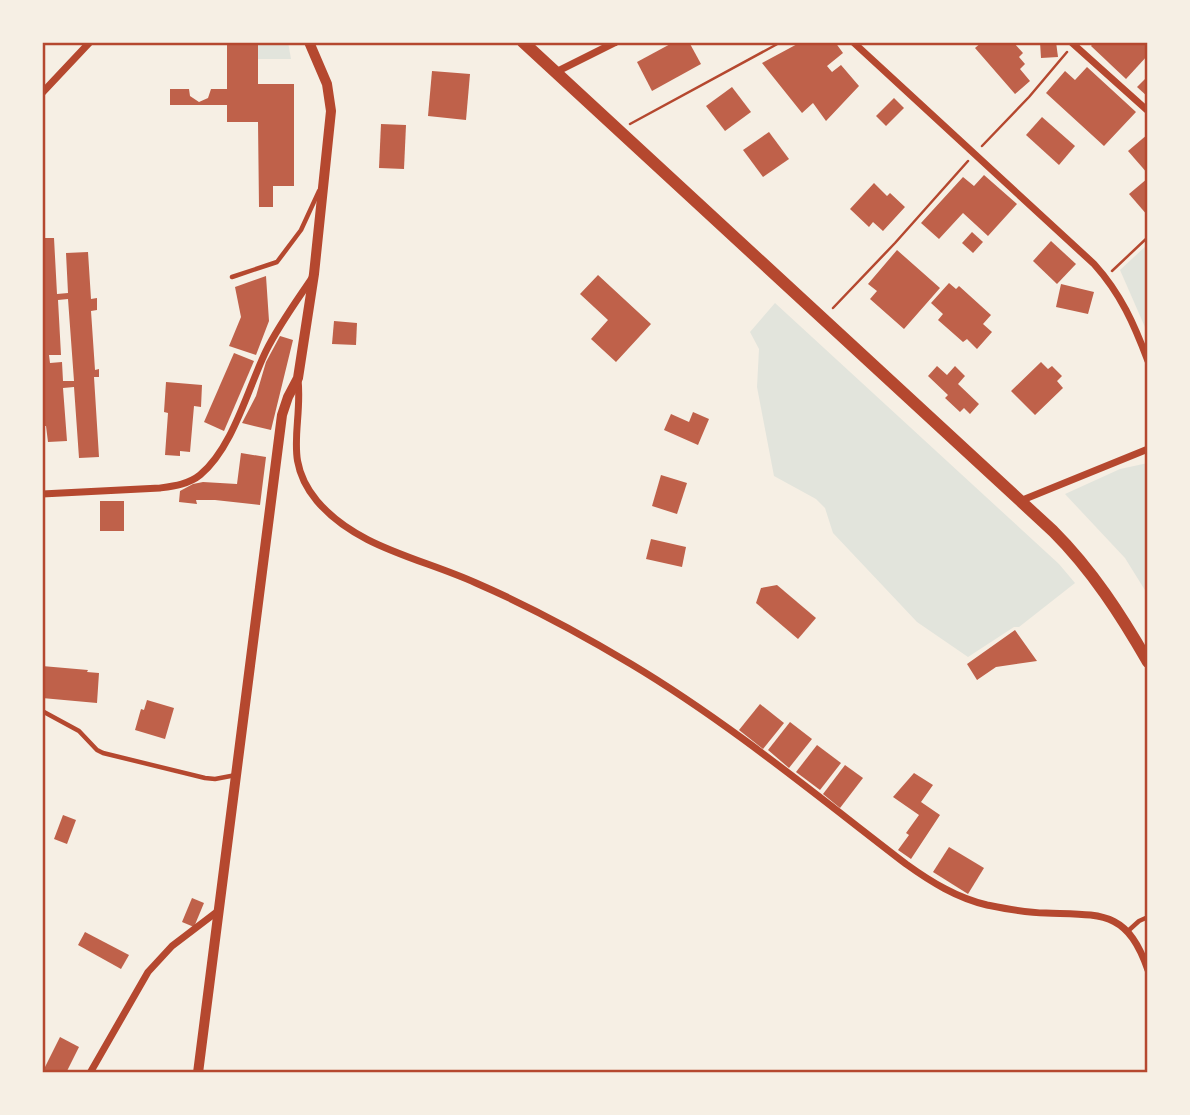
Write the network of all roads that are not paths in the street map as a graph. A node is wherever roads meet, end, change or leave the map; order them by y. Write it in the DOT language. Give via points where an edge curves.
graph roads {
  1 [pos="90,42"];
  2 [pos="309,42"];
  3 [pos="523,42"];
  4 [pos="616,42"];
  5 [pos="853,42"];
  6 [pos="1073,43"];
  7 [pos="556,72"];
  8 [pos="42,93"];
  9 [pos="1148,111"];
  10 [pos="324,180"];
  11 [pos="314,274"];
  12 [pos="232,277"];
  13 [pos="1148,361"];
  14 [pos="298,378"];
  15 [pos="1148,449"];
  16 [pos="42,494"];
  17 [pos="1020,501"];
  18 [pos="1148,662"];
  19 [pos="44,712"];
  20 [pos="237,774"];
  21 [pos="219,911"];
  22 [pos="1148,918"];
  23 [pos="1128,931"];
  24 [pos="1144,947"];
  25 [pos="1148,970"];
  26 [pos="90,1073"];
  27 [pos="198,1073"];
  1 -- 8 [label="street"];
  2 -- 10 [label="street" via="330,102"];
  3 -- 7 [label="main road"];
  4 -- 7 [label="street"];
  5 -- 13 [label="street" via="1110,281 1127,307"];
  6 -- 9 [label="street"];
  7 -- 17 [label="main road"];
  10 -- 11 [label="street"];
  10 -- 12 [label="lane" via="301,230 277,262"];
  11 -- 14 [label="street"];
  11 -- 16 [label="street" via="270,345 224,443 199,476 160,488"];
  14 -- 20 [label="street" via="282,415"];
  14 -- 23 [label="street" via="298,468 317,501 351,531 507,597 630,664 709,715 906,864 953,893 1025,912 1098,916"];
  15 -- 17 [label="street"];
  17 -- 18 [label="main road" via="1079,558"];
  19 -- 20 [label="lane" via="79,731 103,753 205,778"];
  20 -- 21 [label="street"];
  21 -- 26 [label="street" via="172,946 148,972"];
  21 -- 27 [label="street"];
  22 -- 23 [label="lane"];
  23 -- 24 [label="street"];
  24 -- 25 [label="street"];
}
